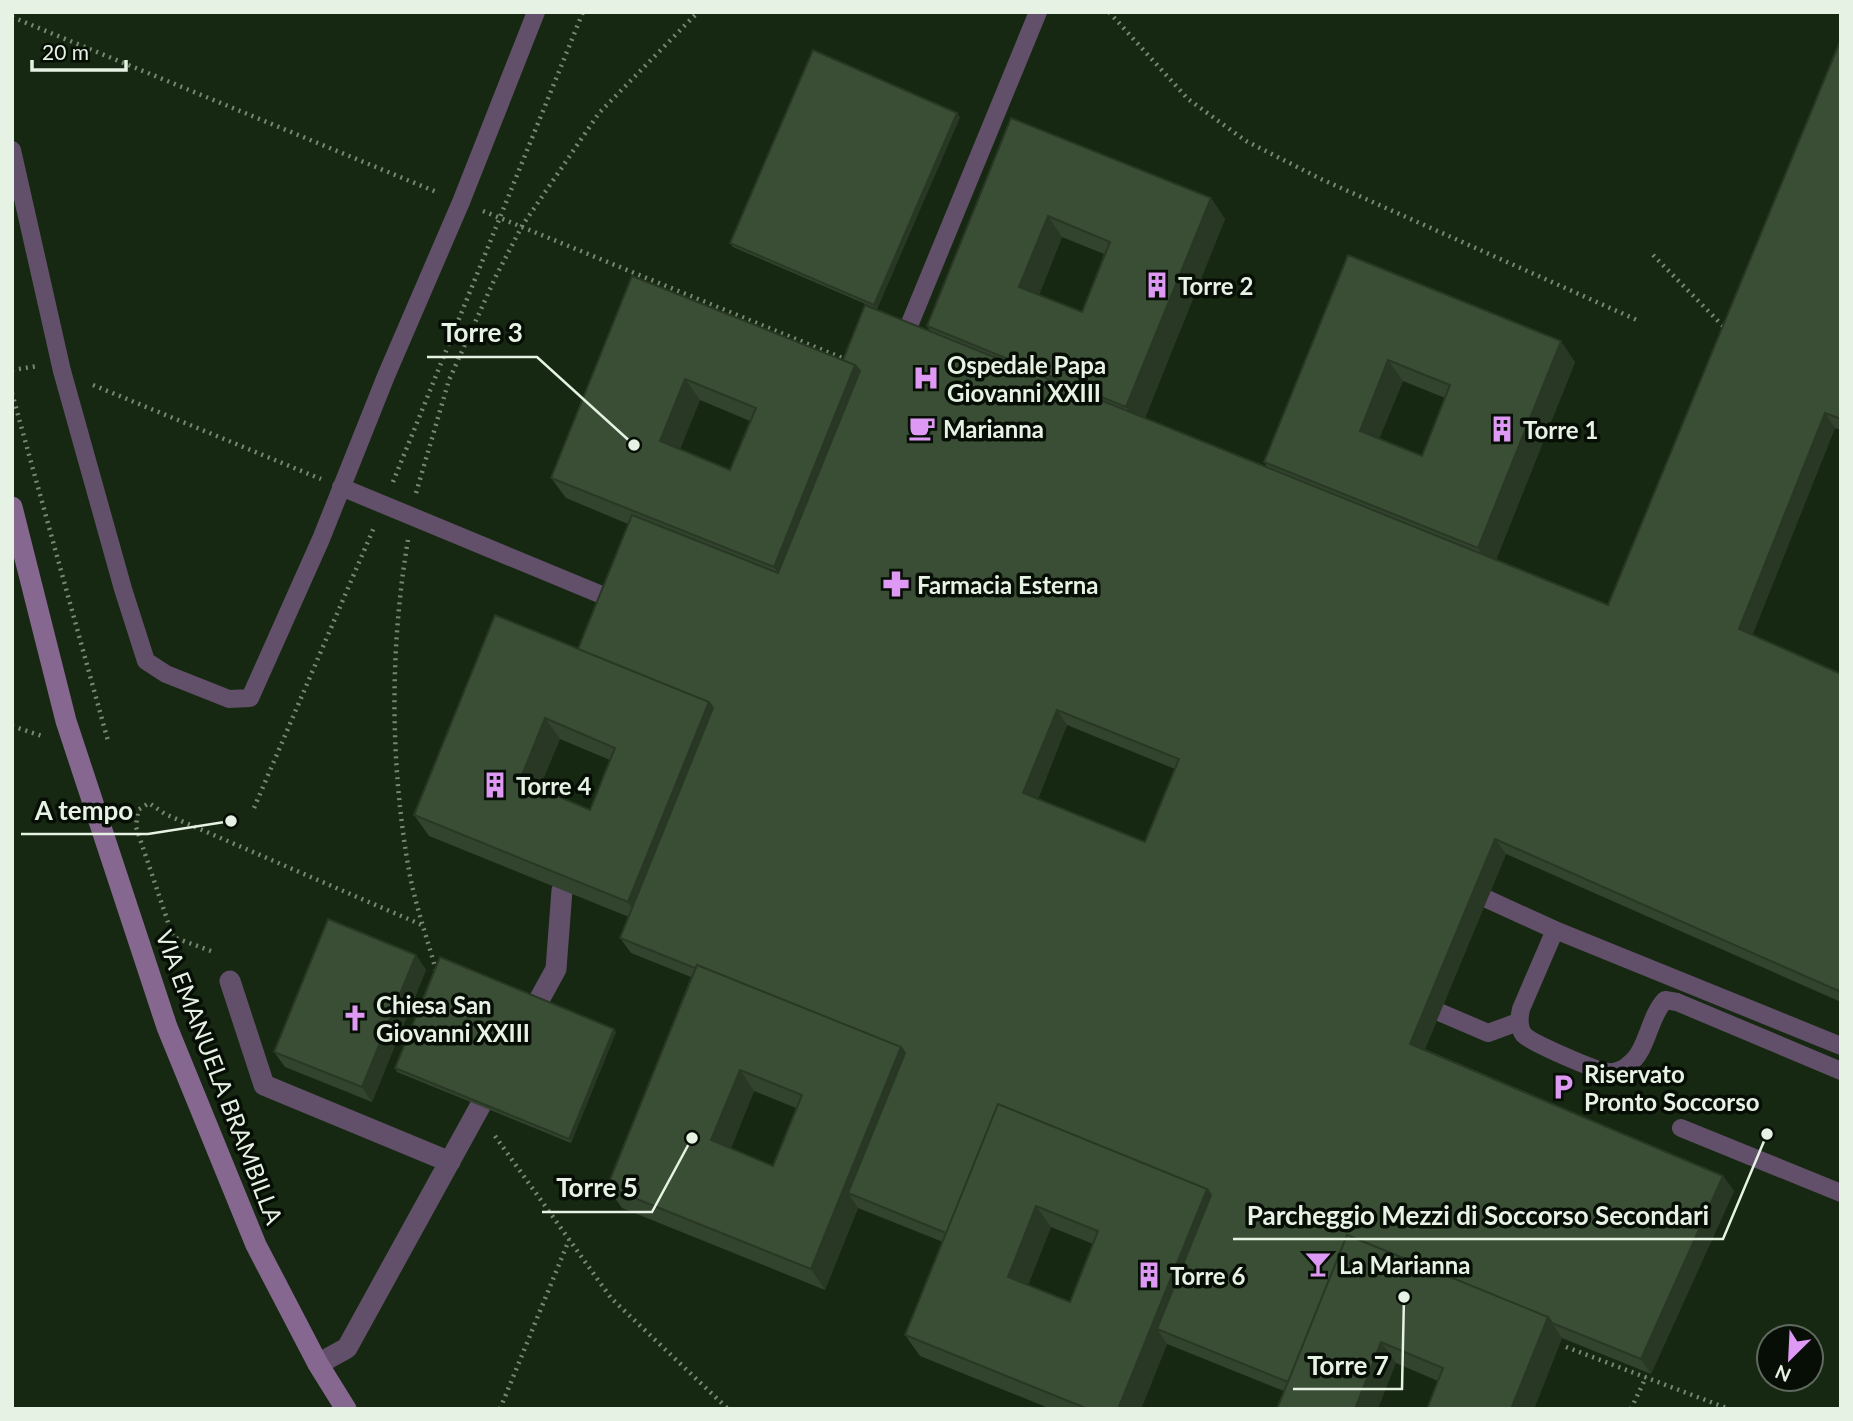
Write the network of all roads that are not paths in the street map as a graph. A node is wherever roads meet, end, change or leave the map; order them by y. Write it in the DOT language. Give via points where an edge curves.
graph roads {
  1 [pos="536,12"];
  2 [pos="1038,12"];
  3 [pos="12,150"];
  4 [pos="908,328"];
  5 [pos="341,487"];
  6 [pos="12,507"];
  7 [pos="614,600"];
  8 [pos="562,890"];
  9 [pos="1487,899"];
  10 [pos="1555,930"];
  11 [pos="230,981"];
  12 [pos="1439,1012"];
  13 [pos="1518,1022"];
  14 [pos="518,1039"];
  15 [pos="1841,1046"];
  16 [pos="505,1062"];
  17 [pos="1841,1071"];
  18 [pos="1681,1128"];
  19 [pos="450,1162"];
  20 [pos="1841,1193"];
  21 [pos="318,1364"];
  22 [pos="346,1409"];
  1 -- 5 [label="lane"];
  2 -- 4 [label="lane"];
  3 -- 5 [label="lane" via="62,371 146,662 229,699 250,698"];
  5 -- 7 [label="lane"];
  6 -- 21 [label="street, VIA EMANUELA BRAMBILLA" via="66,721 167,1027 257,1245"];
  8 -- 14 [label="street" via="556,969"];
  9 -- 10 [label="lane"];
  10 -- 13 [label="lane"];
  10 -- 15 [label="lane"];
  11 -- 19 [label="street" via="264,1086"];
  12 -- 13 [label="lane" via="1488,1033"];
  13 -- 17 [label="lane" via="1533,1042 1609,1073 1626,1068 1636,1058 1665,1000"];
  16 -- 19 [label="street"];
  18 -- 20 [label="lane"];
  19 -- 21 [label="street" via="347,1348"];
  21 -- 22 [label="street, VIA EMANUELA BRAMBILLA"];
}
